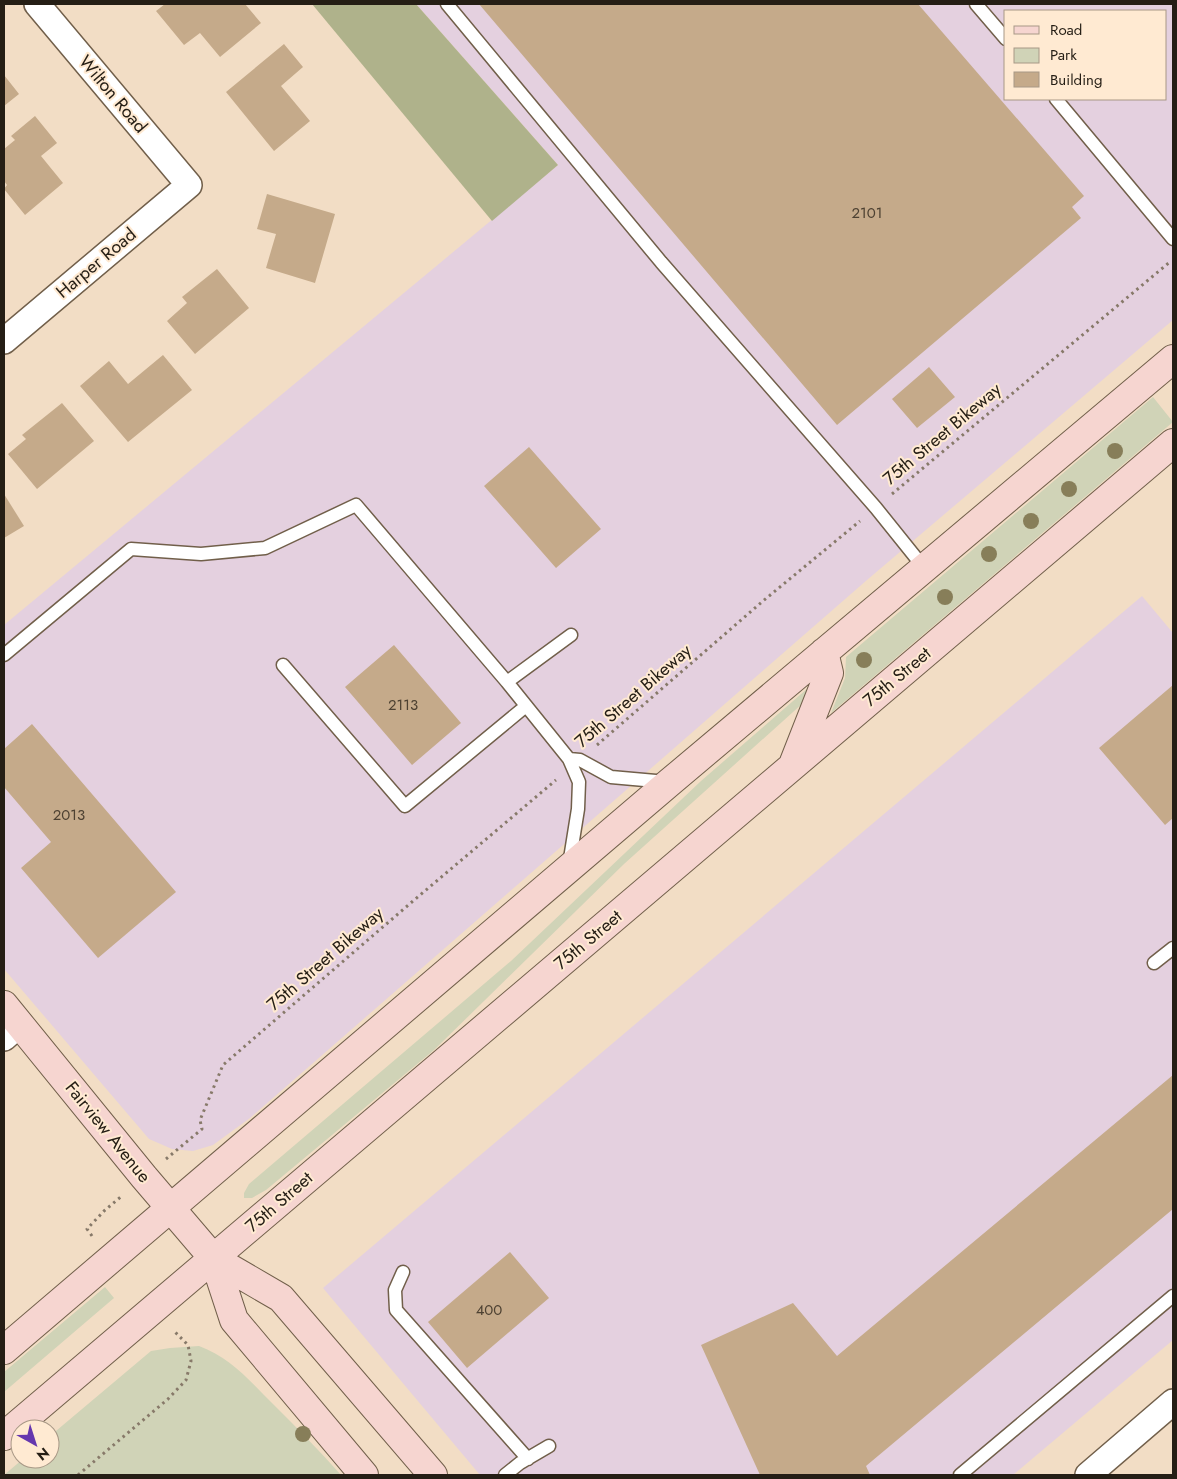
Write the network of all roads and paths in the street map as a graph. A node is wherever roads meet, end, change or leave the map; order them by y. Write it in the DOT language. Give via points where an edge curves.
graph roads {
  1 [pos="37,4"];
  2 [pos="447,4"];
  3 [pos="976,4"];
  4 [pos="1004,38"];
  5 [pos="1057,100"];
  6 [pos="189,185"];
  7 [pos="1173,239"];
  8 [pos="1173,258"];
  9 [pos="4,341"];
  10 [pos="1173,359"];
  11 [pos="1173,443"];
  12 [pos="876,508"];
  13 [pos="925,569"];
  14 [pos="571,635"];
  15 [pos="824,652"];
  16 [pos="4,655"];
  17 [pos="283,665"];
  18 [pos="507,682"];
  19 [pos="526,706"];
  20 [pos="574,762"];
  21 [pos="793,765"];
  22 [pos="670,782"];
  23 [pos="568,869"];
  24 [pos="1173,948"];
  25 [pos="1154,963"];
  26 [pos="9,1022"];
  27 [pos="144,1177"];
  28 [pos="111,1204"];
  29 [pos="171,1208"];
  30 [pos="95,1240"];
  31 [pos="214,1259"];
  32 [pos="403,1272"];
  33 [pos="1173,1296"];
  34 [pos="188,1346"];
  35 [pos="4,1350"];
  36 [pos="1173,1402"];
  37 [pos="4,1436"];
  38 [pos="549,1446"];
  39 [pos="524,1461"];
  40 [pos="78,1475"];
  41 [pos="364,1475"];
  42 [pos="433,1475"];
  43 [pos="505,1475"];
  44 [pos="960,1475"];
  45 [pos="1088,1475"];
  1 -- 6 [label="street, Wilton Road"];
  2 -- 12 [label="lane" via="661,262"];
  3 -- 4 [label="lane"];
  5 -- 7 [label="lane"];
  6 -- 9 [label="street, Harper Road"];
  8 -- 12 [label="path, 75th Street Bikeway"];
  10 -- 13 [label="main road"];
  11 -- 21 [label="main road, 75th Street"];
  12 -- 13 [label="lane"];
  12 -- 20 [label="path, 75th Street Bikeway"];
  13 -- 15 [label="main road"];
  14 -- 18 [label="lane"];
  15 -- 21 [label="main road" via="829,674"];
  15 -- 22 [label="main road"];
  16 -- 18 [label="lane" via="131,549 201,554 265,548 356,506"];
  17 -- 19 [label="lane" via="405,806"];
  18 -- 19 [label="lane"];
  19 -- 20 [label="lane"];
  20 -- 22 [label="lane" via="611,777"];
  20 -- 23 [label="lane" via="578,810"];
  20 -- 27 [label="path, 75th Street Bikeway" via="223,1065 200,1120 202,1129"];
  21 -- 31 [label="main road, 75th Street"];
  22 -- 23 [label="main road"];
  23 -- 29 [label="main road"];
  24 -- 25 [label="lane"];
  26 -- 27 [label="main road, Fairview Avenue"];
  27 -- 29 [label="main road, Fairview Avenue"];
  28 -- 30 [label="path" via="87,1230"];
  29 -- 31 [label="main road, Fairview Avenue"];
  29 -- 35 [label="main road"];
  31 -- 37 [label="main road, 75th Street"];
  31 -- 41 [label="main road, Fairview Avenue" via="234,1320"];
  31 -- 42 [label="main road, Fairview Avenue" via="281,1298"];
  32 -- 39 [label="lane" via="394,1290 396,1310"];
  33 -- 44 [label="lane"];
  34 -- 40 [label="path" via="191,1361 186,1380"];
  36 -- 45 [label="street"];
  38 -- 39 [label="lane"];
  39 -- 43 [label="lane"];
}
